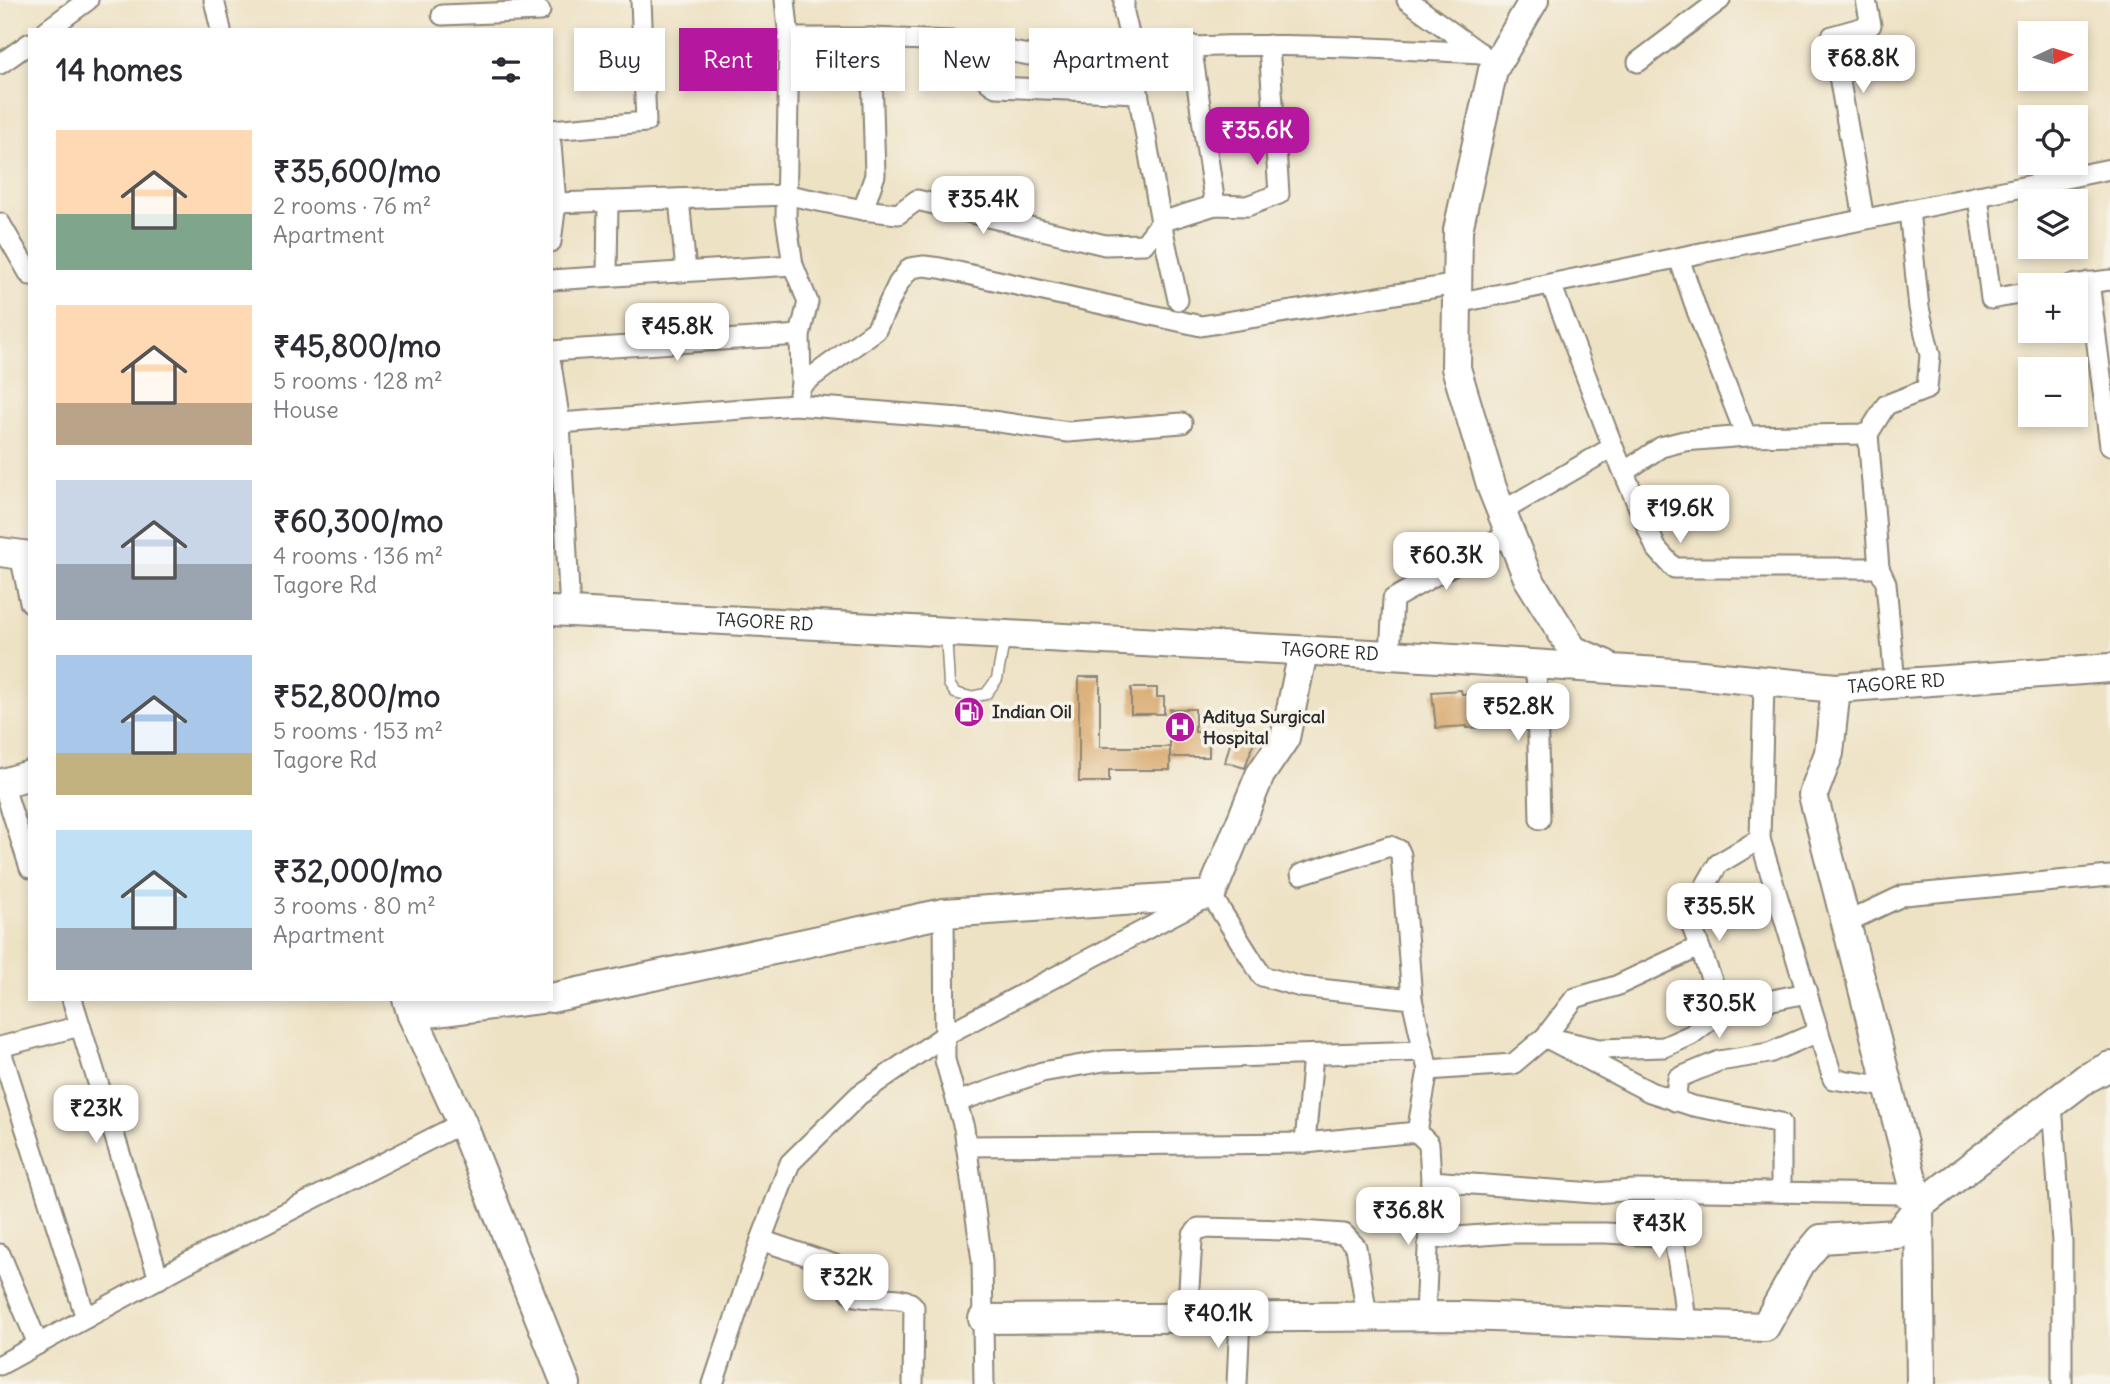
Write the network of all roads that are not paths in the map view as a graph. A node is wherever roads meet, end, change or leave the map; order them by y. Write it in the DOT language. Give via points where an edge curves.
graph roads {
  1 [pos="88,0"];
  2 [pos="214,0"];
  3 [pos="641,0"];
  4 [pos="785,0"];
  5 [pos="1124,0"];
  6 [pos="1407,0"];
  7 [pos="1534,0"];
  8 [pos="1720,0"];
  9 [pos="1866,0"];
  10 [pos="540,14"];
  11 [pos="442,15"];
  12 [pos="50,28"];
  13 [pos="221,28"];
  14 [pos="1128,28"];
  15 [pos="789,38"];
  16 [pos="28,44"];
  17 [pos="1193,45"];
  18 [pos="1269,45"];
  19 [pos="1193,58"];
  20 [pos="1487,61"];
  21 [pos="1639,62"];
  22 [pos="0,64"];
  23 [pos="873,91"];
  24 [pos="1137,91"];
  25 [pos="553,130"];
  26 [pos="553,167"];
  27 [pos="2110,169"];
  28 [pos="788,195"];
  29 [pos="1978,196"];
  30 [pos="679,199"];
  31 [pos="608,201"];
  32 [pos="556,202"];
  33 [pos="1215,205"];
  34 [pos="863,209"];
  35 [pos="1909,210"];
  36 [pos="1864,219"];
  37 [pos="1161,222"];
  38 [pos="0,223"];
  39 [pos="553,226"];
  40 [pos="1679,258"];
  41 [pos="793,265"];
  42 [pos="685,271"];
  43 [pos="28,272"];
  44 [pos="607,276"];
  45 [pos="553,279"];
  46 [pos="2110,280"];
  47 [pos="2088,283"];
  48 [pos="1551,284"];
  49 [pos="1457,294"];
  50 [pos="2018,294"];
  51 [pos="1178,300"];
  52 [pos="2088,327"];
  53 [pos="800,335"];
  54 [pos="553,351"];
  55 [pos="553,377"];
  56 [pos="801,385"];
  57 [pos="795,405"];
  58 [pos="560,423"];
  59 [pos="1182,423"];
  60 [pos="1868,435"];
  61 [pos="1746,436"];
  62 [pos="2110,446"];
  63 [pos="1613,447"];
  64 [pos="1624,472"];
  65 [pos="1506,522"];
  66 [pos="17,554"];
  67 [pos="1879,568"];
  68 [pos="28,595"];
  69 [pos="561,612"];
  70 [pos="946,632"];
  71 [pos="1005,635"];
  72 [pos="1303,652"];
  73 [pos="1390,656"];
  74 [pos="1536,666"];
  75 [pos="2110,668"];
  76 [pos="1620,671"];
  77 [pos="1764,683"];
  78 [pos="1895,684"];
  79 [pos="1836,688"];
  80 [pos="28,776"];
  81 [pos="1,784"];
  82 [pos="1541,819"];
  83 [pos="1760,839"];
  84 [pos="28,862"];
  85 [pos="1301,874"];
  86 [pos="2110,876"];
  87 [pos="1211,895"];
  88 [pos="944,914"];
  89 [pos="1845,923"];
  90 [pos="1699,947"];
  91 [pos="1807,993"];
  92 [pos="553,998"];
  93 [pos="1412,999"];
  94 [pos="73,1001"];
  95 [pos="508,1001"];
  96 [pos="410,1007"];
  97 [pos="1723,1010"];
  98 [pos="80,1026"];
  99 [pos="1818,1032"];
  100 [pos="945,1035"];
  101 [pos="1545,1037"];
  102 [pos="0,1047"];
  103 [pos="1313,1055"];
  104 [pos="1426,1060"];
  105 [pos="2110,1066"];
  106 [pos="1888,1087"];
  107 [pos="1675,1101"];
  108 [pos="957,1102"];
  109 [pos="2052,1104"];
  110 [pos="461,1123"];
  111 [pos="1417,1132"];
  112 [pos="1305,1143"];
  113 [pos="966,1146"];
  114 [pos="1432,1181"];
  115 [pos="1662,1190"];
  116 [pos="1781,1192"];
  117 [pos="1919,1206"];
  118 [pos="1675,1237"];
  119 [pos="1429,1239"];
  120 [pos="761,1240"];
  121 [pos="0,1254"];
  122 [pos="159,1279"];
  123 [pos="1367,1316"];
  124 [pos="1425,1316"];
  125 [pos="1240,1317"];
  126 [pos="86,1318"];
  127 [pos="1187,1318"];
  128 [pos="983,1319"];
  129 [pos="1686,1324"];
  130 [pos="38,1344"];
  131 [pos="0,1365"];
  132 [pos="566,1384"];
  133 [pos="713,1384"];
  134 [pos="913,1384"];
  135 [pos="984,1384"];
  136 [pos="1237,1384"];
  137 [pos="1921,1384"];
  138 [pos="2062,1384"];
  1 -- 12 [label="street"];
  2 -- 13 [label="street"];
  3 -- 25 [label="street" via="646,122"];
  4 -- 15 [label="street"];
  5 -- 14 [label="street"];
  6 -- 20 [label="street"];
  7 -- 20 [label="street"];
  8 -- 21 [label="street"];
  9 -- 36 [label="street" via="1871,25 1832,36"];
  10 -- 11 [label="street"];
  15 -- 28 [label="street"];
  16 -- 22 [label="street"];
  17 -- 18 [label="street"];
  18 -- 20 [label="street"];
  18 -- 33 [label="street" via="1279,194 1247,206"];
  19 -- 33 [label="street"];
  20 -- 49 [label="street" via="1458,230"];
  23 -- 34 [label="street" via="875,175"];
  24 -- 37 [label="street"];
  26 -- 32 [label="street"];
  27 -- 29 [label="street"];
  28 -- 30 [label="street"];
  28 -- 34 [label="street"];
  28 -- 41 [label="street" via="786,218"];
  29 -- 35 [label="street"];
  29 -- 50 [label="street" via="1991,299"];
  30 -- 31 [label="street"];
  30 -- 42 [label="street"];
  31 -- 32 [label="street"];
  31 -- 44 [label="street"];
  32 -- 39 [label="street"];
  33 -- 37 [label="street"];
  34 -- 37 [label="street" via="898,214 917,200 1105,244 1144,244"];
  35 -- 36 [label="street"];
  35 -- 60 [label="street" via="1919,307 1930,355 1927,389 1886,405"];
  36 -- 40 [label="street"];
  37 -- 51 [label="street"];
  38 -- 43 [label="street"];
  40 -- 48 [label="street"];
  40 -- 61 [label="street"];
  41 -- 42 [label="street"];
  41 -- 53 [label="street" via="807,302"];
  42 -- 44 [label="street"];
  44 -- 45 [label="street"];
  46 -- 47 [label="street"];
  48 -- 49 [label="street"];
  48 -- 63 [label="street"];
  49 -- 56 [label="street" via="1201,326 924,266 910,268 876,330"];
  49 -- 65 [label="street" via="1456,368"];
  52 -- 62 [label="street"];
  53 -- 54 [label="street"];
  53 -- 56 [label="street"];
  55 -- 58 [label="street"];
  56 -- 57 [label="street"];
  57 -- 58 [label="street"];
  57 -- 59 [label="street" via="985,420 1069,432"];
  58 -- 69 [label="street"];
  60 -- 61 [label="street"];
  60 -- 67 [label="street"];
  61 -- 64 [label="street" via="1661,447"];
  63 -- 64 [label="street"];
  63 -- 65 [label="street"];
  64 -- 67 [label="street" via="1657,548 1674,569"];
  65 -- 73 [label="street" via="1393,599"];
  65 -- 76 [label="street" via="1528,578 1573,650"];
  66 -- 68 [label="street"];
  67 -- 78 [label="street" via="1886,583"];
  69 -- 70 [label="street, TAGORE RD"];
  70 -- 71 [label="street, TAGORE RD"];
  70 -- 71 [label="lane" via="949,684 955,693 970,697 986,694 997,679"];
  71 -- 72 [label="street, TAGORE RD"];
  72 -- 73 [label="street, TAGORE RD"];
  72 -- 87 [label="street" via="1285,738 1260,775"];
  73 -- 74 [label="street, TAGORE RD"];
  74 -- 76 [label="street, TAGORE RD"];
  74 -- 82 [label="street"];
  75 -- 78 [label="street, TAGORE RD"];
  76 -- 77 [label="street, TAGORE RD"];
  77 -- 79 [label="street, TAGORE RD"];
  77 -- 83 [label="street"];
  78 -- 79 [label="street, TAGORE RD"];
  79 -- 89 [label="street" via="1829,752 1813,794"];
  80 -- 81 [label="street"];
  81 -- 84 [label="street"];
  83 -- 90 [label="street" via="1718,864 1688,916"];
  83 -- 91 [label="street"];
  85 -- 93 [label="street" via="1390,846 1399,850"];
  86 -- 89 [label="street" via="1903,895"];
  87 -- 88 [label="street"];
  87 -- 93 [label="street" via="1262,976 1301,987"];
  87 -- 100 [label="street"];
  88 -- 92 [label="street"];
  88 -- 100 [label="street"];
  89 -- 106 [label="street"];
  90 -- 97 [label="street"];
  90 -- 101 [label="street" via="1616,986 1575,998"];
  91 -- 97 [label="street"];
  91 -- 99 [label="street"];
  93 -- 104 [label="street"];
  94 -- 98 [label="street"];
  95 -- 96 [label="street"];
  96 -- 110 [label="street"];
  97 -- 101 [label="street" via="1691,1035 1664,1047 1599,1049"];
  98 -- 102 [label="street"];
  98 -- 122 [label="street"];
  99 -- 106 [label="street" via="1833,1080"];
  99 -- 107 [label="street" via="1769,1053 1719,1061 1678,1078"];
  100 -- 108 [label="street" via="945,1060"];
  100 -- 120 [label="street" via="859,1095 790,1163"];
  101 -- 104 [label="street" via="1513,1064"];
  101 -- 107 [label="street"];
  102 -- 126 [label="street"];
  103 -- 104 [label="street"];
  103 -- 108 [label="street" via="1104,1061 1042,1072"];
  103 -- 112 [label="street"];
  104 -- 111 [label="street"];
  105 -- 109 [label="street"];
  106 -- 117 [label="street"];
  107 -- 116 [label="street" via="1781,1124"];
  108 -- 113 [label="street"];
  109 -- 117 [label="street"];
  109 -- 138 [label="street" via="2062,1242"];
  110 -- 122 [label="street"];
  110 -- 132 [label="street"];
  111 -- 112 [label="street"];
  111 -- 114 [label="street" via="1429,1144"];
  112 -- 113 [label="street"];
  113 -- 128 [label="street" via="982,1261"];
  114 -- 115 [label="street" via="1594,1193"];
  114 -- 119 [label="street"];
  115 -- 116 [label="street"];
  115 -- 118 [label="street"];
  116 -- 117 [label="street" via="1899,1194"];
  117 -- 129 [label="street" via="1897,1234 1821,1239 1801,1263 1765,1327"];
  117 -- 137 [label="street"];
  118 -- 119 [label="street" via="1510,1233"];
  118 -- 129 [label="street"];
  119 -- 124 [label="street"];
  120 -- 133 [label="street"];
  120 -- 134 [label="street" via="835,1265 855,1296 911,1302"];
  121 -- 130 [label="street"];
  122 -- 126 [label="street"];
  123 -- 124 [label="street"];
  123 -- 125 [label="street"];
  123 -- 127 [label="street" via="1356,1247 1343,1234 1199,1228 1192,1241"];
  124 -- 129 [label="street"];
  125 -- 127 [label="street"];
  125 -- 136 [label="street"];
  126 -- 130 [label="street"];
  127 -- 128 [label="street"];
  128 -- 135 [label="street"];
  130 -- 131 [label="street"];
}
